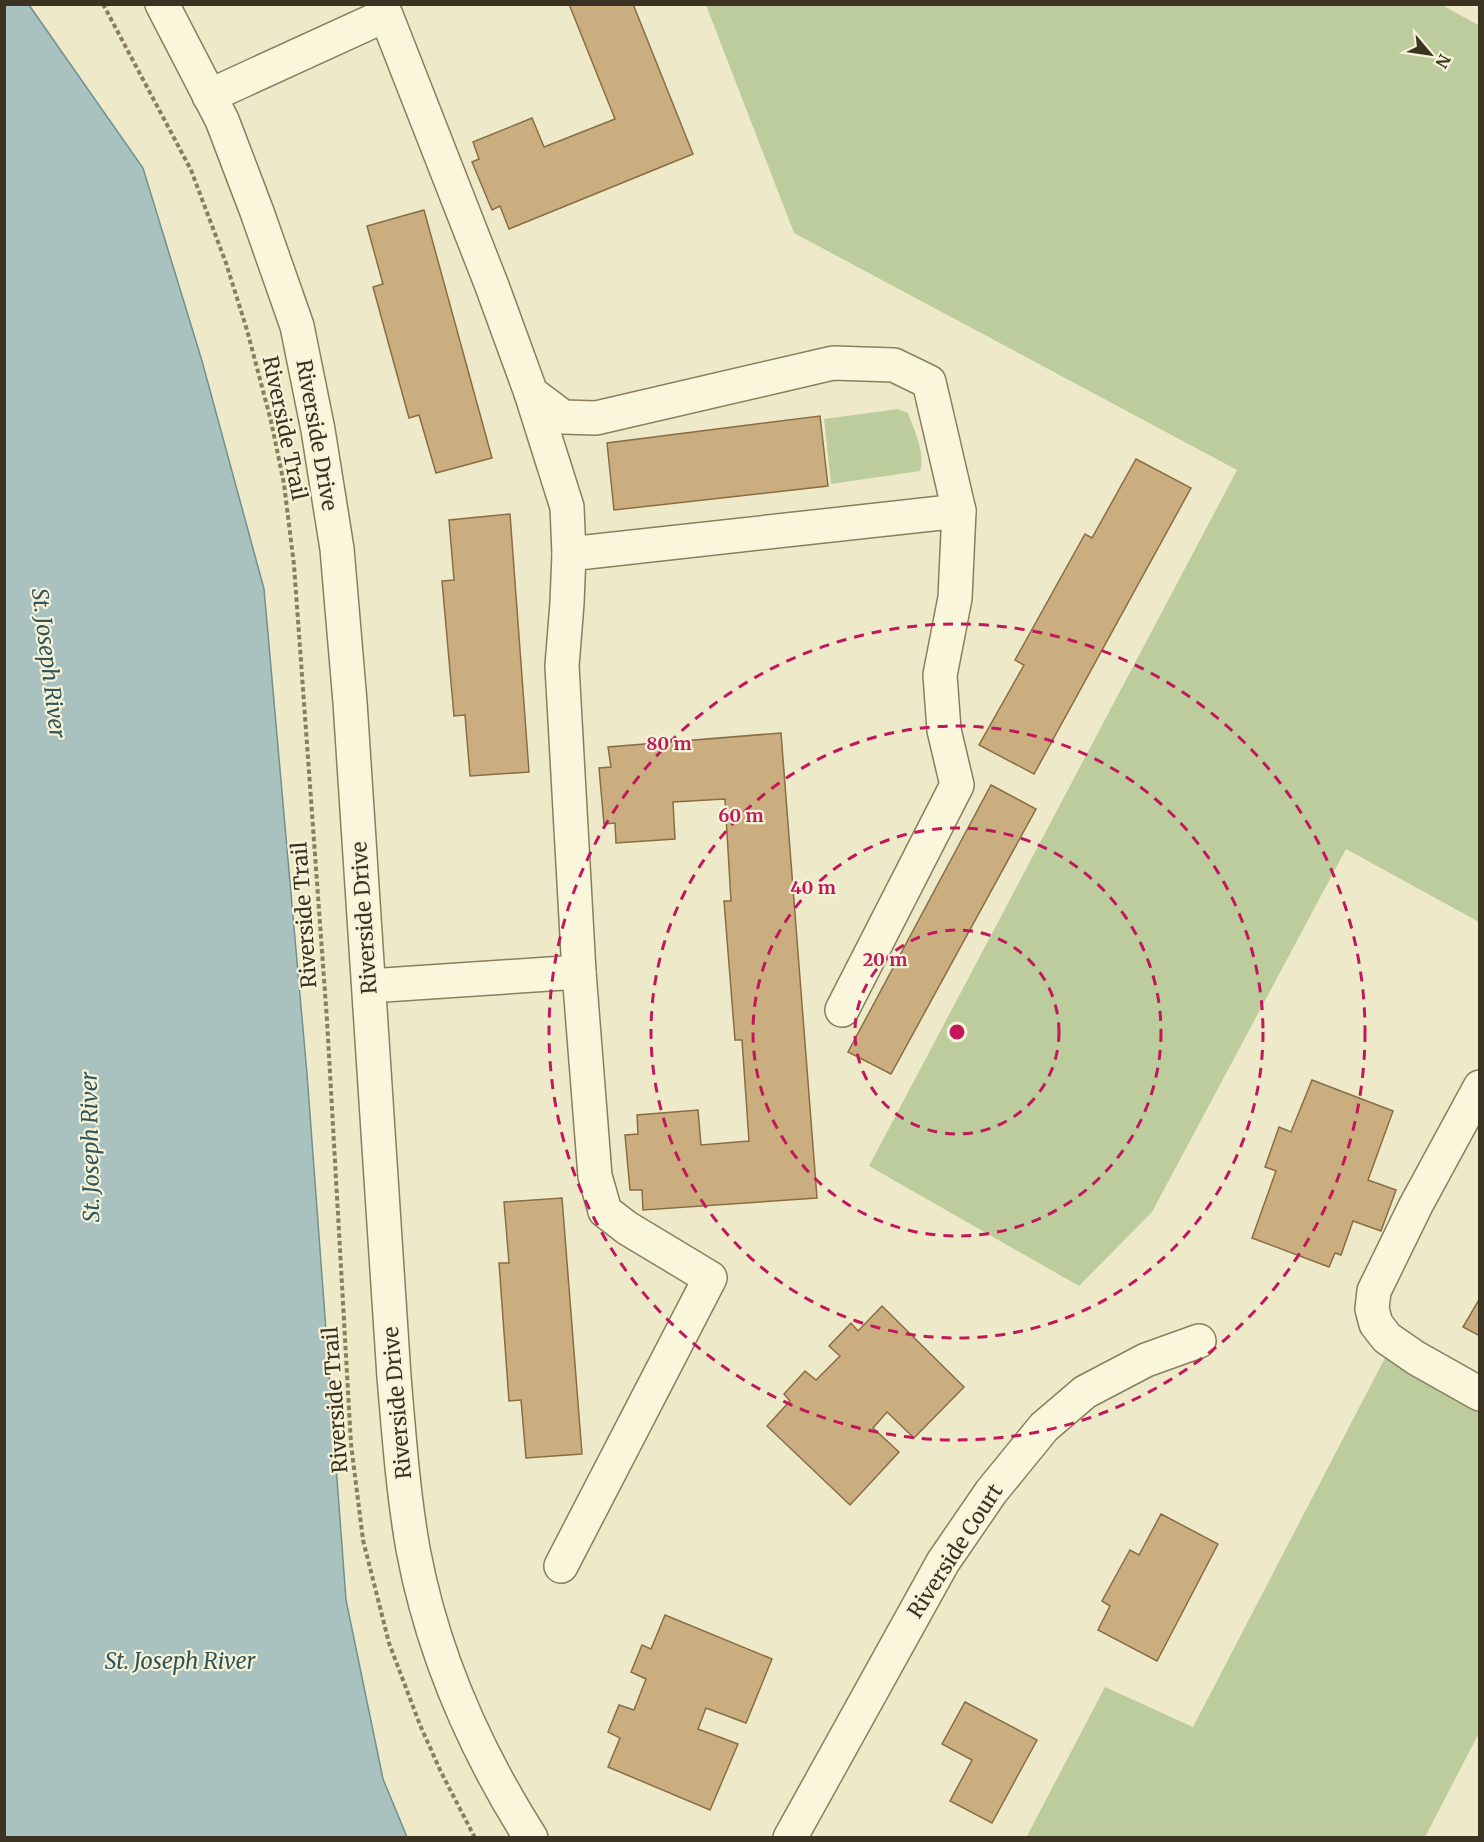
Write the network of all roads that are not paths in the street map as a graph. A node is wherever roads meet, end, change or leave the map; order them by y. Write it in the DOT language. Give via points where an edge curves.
graph roads {
  1 [pos="162,4"];
  2 [pos="383,10"];
  3 [pos="209,96"];
  4 [pos="531,393"];
  5 [pos="959,511"];
  6 [pos="569,554"];
  7 [pos="579,972"];
  8 [pos="369,986"];
  9 [pos="842,1010"];
  10 [pos="1479,1087"];
  11 [pos="1198,1341"];
  12 [pos="1479,1394"];
  13 [pos="561,1566"];
  14 [pos="531,1838"];
  15 [pos="790,1838"];
  1 -- 3 [label="street, Riverside Drive"];
  2 -- 3 [label="street"];
  2 -- 4 [label="street"];
  3 -- 8 [label="street, Riverside Drive" via="222,120 297,326 318,430 337,549"];
  4 -- 5 [label="street" via="562,417 596,418 833,363 894,365 929,382"];
  4 -- 6 [label="street" via="567,507"];
  5 -- 6 [label="street"];
  5 -- 9 [label="street" via="955,598 940,675 944,730 957,785"];
  6 -- 7 [label="street" via="562,666"];
  7 -- 8 [label="street"];
  7 -- 13 [label="street" via="595,1176 605,1211 710,1278"];
  8 -- 14 [label="street, Riverside Drive" via="394,1377 413,1550 448,1675 472,1731"];
  10 -- 12 [label="street" via="1374,1291 1372,1309 1376,1324 1387,1338"];
  11 -- 15 [label="street, Riverside Court" via="1146,1360 1085,1392 1044,1427 991,1492 943,1562"];
}
